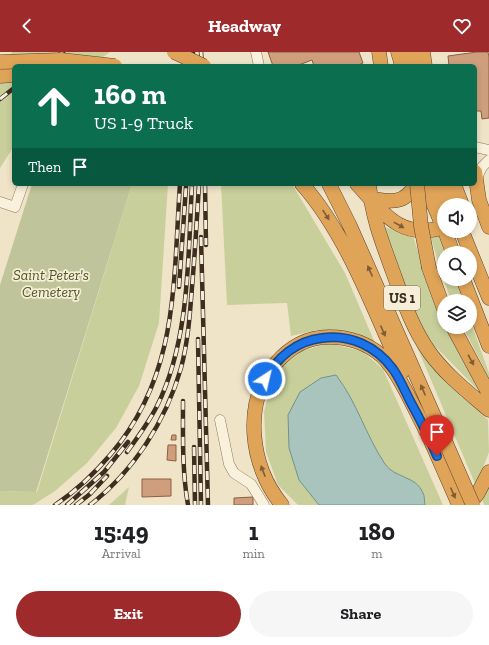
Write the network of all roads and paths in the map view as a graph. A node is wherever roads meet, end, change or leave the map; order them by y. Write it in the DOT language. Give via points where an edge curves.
graph roads {
  1 [pos="174,52"];
  2 [pos="256,52"];
  3 [pos="378,52"];
  4 [pos="397,52"];
  5 [pos="412,52"];
  6 [pos="423,52"];
  7 [pos="0,62"];
  8 [pos="97,64"];
  9 [pos="200,64"];
  10 [pos="259,64"];
  11 [pos="381,64"];
  12 [pos="399,64"];
  13 [pos="401,64"];
  14 [pos="415,64"];
  15 [pos="425,64"];
  16 [pos="12,75"];
  17 [pos="0,76"];
  18 [pos="477,148"];
  19 [pos="489,150"];
  20 [pos="489,160"];
  21 [pos="477,177"];
  22 [pos="22,186"];
  23 [pos="304,186"];
  24 [pos="330,186"];
  25 [pos="359,186"];
  26 [pos="369,186"];
  27 [pos="415,186"];
  28 [pos="416,186"];
  29 [pos="426,186"];
  30 [pos="440,186"];
  31 [pos="444,186"];
  32 [pos="455,186"];
  33 [pos="473,186"];
  34 [pos="476,186"];
  35 [pos="370,198"];
  36 [pos="440,198"];
  37 [pos="448,198"];
  38 [pos="459,198"];
  39 [pos="470,198"];
  40 [pos="0,202"];
  41 [pos="437,212"];
  42 [pos="489,227"];
  43 [pos="437,229"];
  44 [pos="465,238"];
  45 [pos="474,238"];
  46 [pos="489,277"];
  47 [pos="466,286"];
  48 [pos="439,294"];
  49 [pos="489,298"];
  50 [pos="457,334"];
  51 [pos="489,346"];
  52 [pos="489,394"];
  53 [pos="489,410"];
  54 [pos="220,420"];
  55 [pos="432,428"];
  56 [pos="489,472"];
  57 [pos="264,505"];
  58 [pos="282,505"];
  59 [pos="459,505"];
  60 [pos="469,505"];
  61 [pos="473,505"];
  1 -- 9 [label="highway, bridge"];
  2 -- 10 [label="street"];
  3 -- 11 [label="highway"];
  4 -- 12 [label="highway"];
  4 -- 13 [label="highway"];
  5 -- 14 [label="highway"];
  6 -- 15 [label="highway"];
  7 -- 8 [label="highway, bridge" via="61,60"];
  16 -- 17 [label="highway"];
  18 -- 19 [label="street"];
  20 -- 21 [label="street"];
  22 -- 40 [label="street" via="15,207"];
  23 -- 55 [label="highway, one-way" via="325,213 350,258 407,385"];
  55 -- 24 [label="highway, one-way" via="340,204"];
  25 -- 35 [label="highway"];
  26 -- 35 [label="highway"];
  27 -- 35 [label="highway" via="400,200 384,201"];
  28 -- 48 [label="highway, bridge" via="422,235 429,268"];
  29 -- 41 [label="highway"];
  30 -- 36 [label="highway"];
  31 -- 37 [label="highway"];
  32 -- 38 [label="highway"];
  33 -- 39 [label="highway"];
  34 -- 42 [label="highway"];
  35 -- 43 [label="highway, one-way" via="389,219 406,228 425,231"];
  35 -- 53 [label="highway, US 1" via="376,226 413,325 446,372"];
  44 -- 49 [label="highway"];
  45 -- 46 [label="highway"];
  47 -- 51 [label="highway"];
  50 -- 52 [label="highway, one-way"];
  54 -- 57 [label="street" via="229,464 234,473 251,484"];
  58 -- 55 [label="highway, one-way" via="269,485 259,459 254,413 269,372 285,353 298,345 318,338 338,337 372,349 393,369"];
  55 -- 59 [label="highway, one-way"];
  55 -- 61 [label="highway, bridge"];
  56 -- 60 [label="highway"];
}
